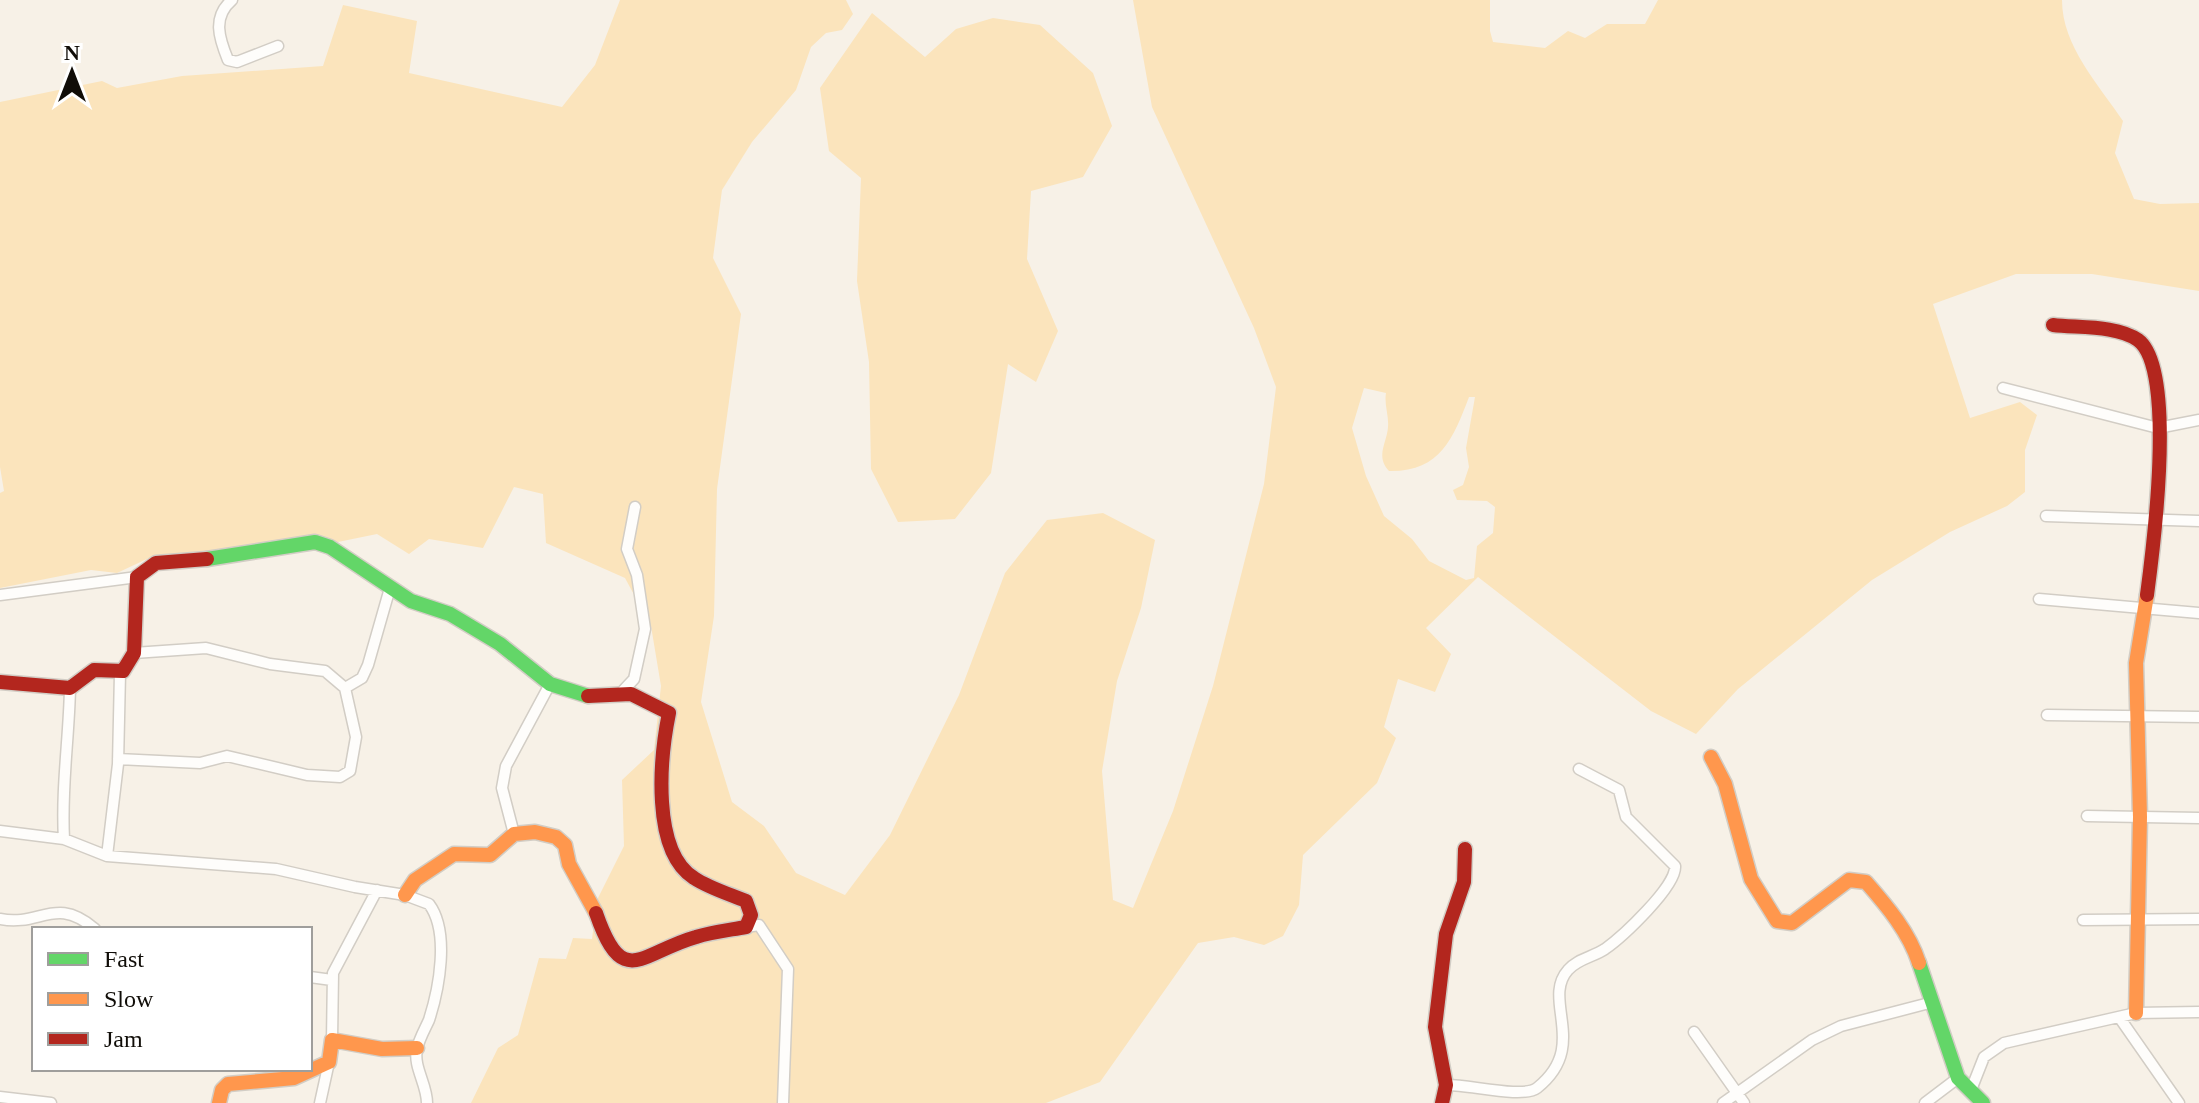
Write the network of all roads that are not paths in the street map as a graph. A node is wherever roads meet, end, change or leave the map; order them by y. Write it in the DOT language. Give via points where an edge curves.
graph roads {
  1 [pos="232,0"];
  2 [pos="278,46"];
  3 [pos="2053,325"];
  4 [pos="2003,388"];
  5 [pos="2199,420"];
  6 [pos="2158,428"];
  7 [pos="635,507"];
  8 [pos="2046,516"];
  9 [pos="2158,521"];
  10 [pos="2199,521"];
  11 [pos="137,577"];
  12 [pos="390,588"];
  13 [pos="0,595"];
  14 [pos="2039,599"];
  15 [pos="2145,608"];
  16 [pos="2199,613"];
  17 [pos="134,653"];
  18 [pos="120,673"];
  19 [pos="0,682"];
  20 [pos="550,684"];
  21 [pos="70,688"];
  22 [pos="345,688"];
  23 [pos="619,695"];
  24 [pos="2047,715"];
  25 [pos="2140,716"];
  26 [pos="2199,717"];
  27 [pos="1711,757"];
  28 [pos="118,759"];
  29 [pos="1579,769"];
  30 [pos="2087,816"];
  31 [pos="2140,817"];
  32 [pos="2199,818"];
  33 [pos="0,831"];
  34 [pos="514,834"];
  35 [pos="64,839"];
  36 [pos="1465,849"];
  37 [pos="107,856"];
  38 [pos="377,890"];
  39 [pos="405,895"];
  40 [pos="0,919"];
  41 [pos="2140,919"];
  42 [pos="2199,919"];
  43 [pos="2083,920"];
  44 [pos="92,927"];
  45 [pos="746,927"];
  46 [pos="312,977"];
  47 [pos="332,980"];
  48 [pos="1933,1002"];
  49 [pos="2199,1012"];
  50 [pos="2136,1013"];
  51 [pos="2119,1017"];
  52 [pos="1694,1032"];
  53 [pos="332,1040"];
  54 [pos="417,1048"];
  55 [pos="329,1062"];
  56 [pos="312,1070"];
  57 [pos="309,1071"];
  58 [pos="1958,1078"];
  59 [pos="1446,1085"];
  60 [pos="1971,1090"];
  61 [pos="1736,1091"];
  62 [pos="0,1097"];
  63 [pos="51,1103"];
  64 [pos="219,1103"];
  65 [pos="320,1103"];
  66 [pos="427,1103"];
  67 [pos="783,1103"];
  68 [pos="1442,1103"];
  69 [pos="1723,1103"];
  70 [pos="1744,1103"];
  71 [pos="1925,1103"];
  72 [pos="1983,1103"];
  73 [pos="2179,1103"];
  1 -- 2 [label="street" via="223,8 218,29 228,60 237,62"];
  3 -- 6 [label="street" via="2138,340 2148,353 2160,412"];
  4 -- 6 [label="street"];
  5 -- 6 [label="street"];
  6 -- 9 [label="street"];
  7 -- 23 [label="street" via="627,549 637,575 645,629 634,679"];
  8 -- 9 [label="street"];
  9 -- 10 [label="street"];
  9 -- 15 [label="street"];
  11 -- 12 [label="street" via="156,563 315,542"];
  11 -- 13 [label="street"];
  11 -- 17 [label="street"];
  12 -- 20 [label="street" via="450,614 500,644"];
  12 -- 22 [label="street" via="368,665 362,678"];
  14 -- 15 [label="street"];
  15 -- 16 [label="street"];
  15 -- 25 [label="street" via="2136,663"];
  17 -- 18 [label="street"];
  17 -- 22 [label="street" via="206,648 325,671"];
  18 -- 21 [label="street" via="94,670"];
  18 -- 28 [label="street"];
  19 -- 21 [label="street"];
  20 -- 23 [label="street" via="591,697"];
  20 -- 34 [label="street" via="506,766 502,788"];
  21 -- 35 [label="street" via="61,796"];
  22 -- 28 [label="street" via="356,737 346,776 307,775 227,756 200,763"];
  23 -- 45 [label="street" via="642,698 669,713 661,753 667,844 693,878 746,901 751,915"];
  24 -- 25 [label="street"];
  25 -- 26 [label="street"];
  25 -- 31 [label="street"];
  27 -- 48 [label="street" via="1725,784 1751,879 1777,921 1792,923 1849,880 1866,882 1914,947"];
  28 -- 37 [label="street"];
  29 -- 59 [label="street" via="1619,790 1626,817 1675,866 1676,874 1655,903 1562,978 1563,1051 1536,1089 1526,1094"];
  30 -- 31 [label="street"];
  31 -- 32 [label="street"];
  31 -- 41 [label="street"];
  33 -- 35 [label="street"];
  34 -- 39 [label="street" via="490,855 454,854 409,883"];
  34 -- 45 [label="street" via="535,832 565,845 607,945 620,958 638,962 695,937"];
  35 -- 37 [label="street"];
  36 -- 59 [label="street" via="1464,882 1446,934 1435,1027"];
  37 -- 38 [label="street" via="246,865"];
  38 -- 39 [label="street"];
  38 -- 47 [label="street"];
  39 -- 54 [label="street" via="429,904 438,920 435,998"];
  40 -- 44 [label="street" via="20,922 53,911 79,917"];
  41 -- 42 [label="street"];
  41 -- 43 [label="street"];
  41 -- 50 [label="street"];
  45 -- 67 [label="street" via="759,925 788,969"];
  46 -- 47 [label="street"];
  47 -- 53 [label="street"];
  48 -- 58 [label="street"];
  48 -- 61 [label="street" via="1841,1026"];
  49 -- 50 [label="street"];
  50 -- 51 [label="street"];
  51 -- 60 [label="street" via="1993,1047"];
  51 -- 73 [label="street"];
  52 -- 61 [label="street"];
  53 -- 54 [label="street" via="382,1049"];
  53 -- 55 [label="street"];
  54 -- 66 [label="street"];
  55 -- 56 [label="street"];
  55 -- 65 [label="street"];
  57 -- 64 [label="street" via="294,1078 228,1084"];
  58 -- 60 [label="street"];
  58 -- 71 [label="street"];
  59 -- 68 [label="street"];
  60 -- 72 [label="street"];
  61 -- 69 [label="street"];
  61 -- 70 [label="street"];
  62 -- 63 [label="street"];
}
